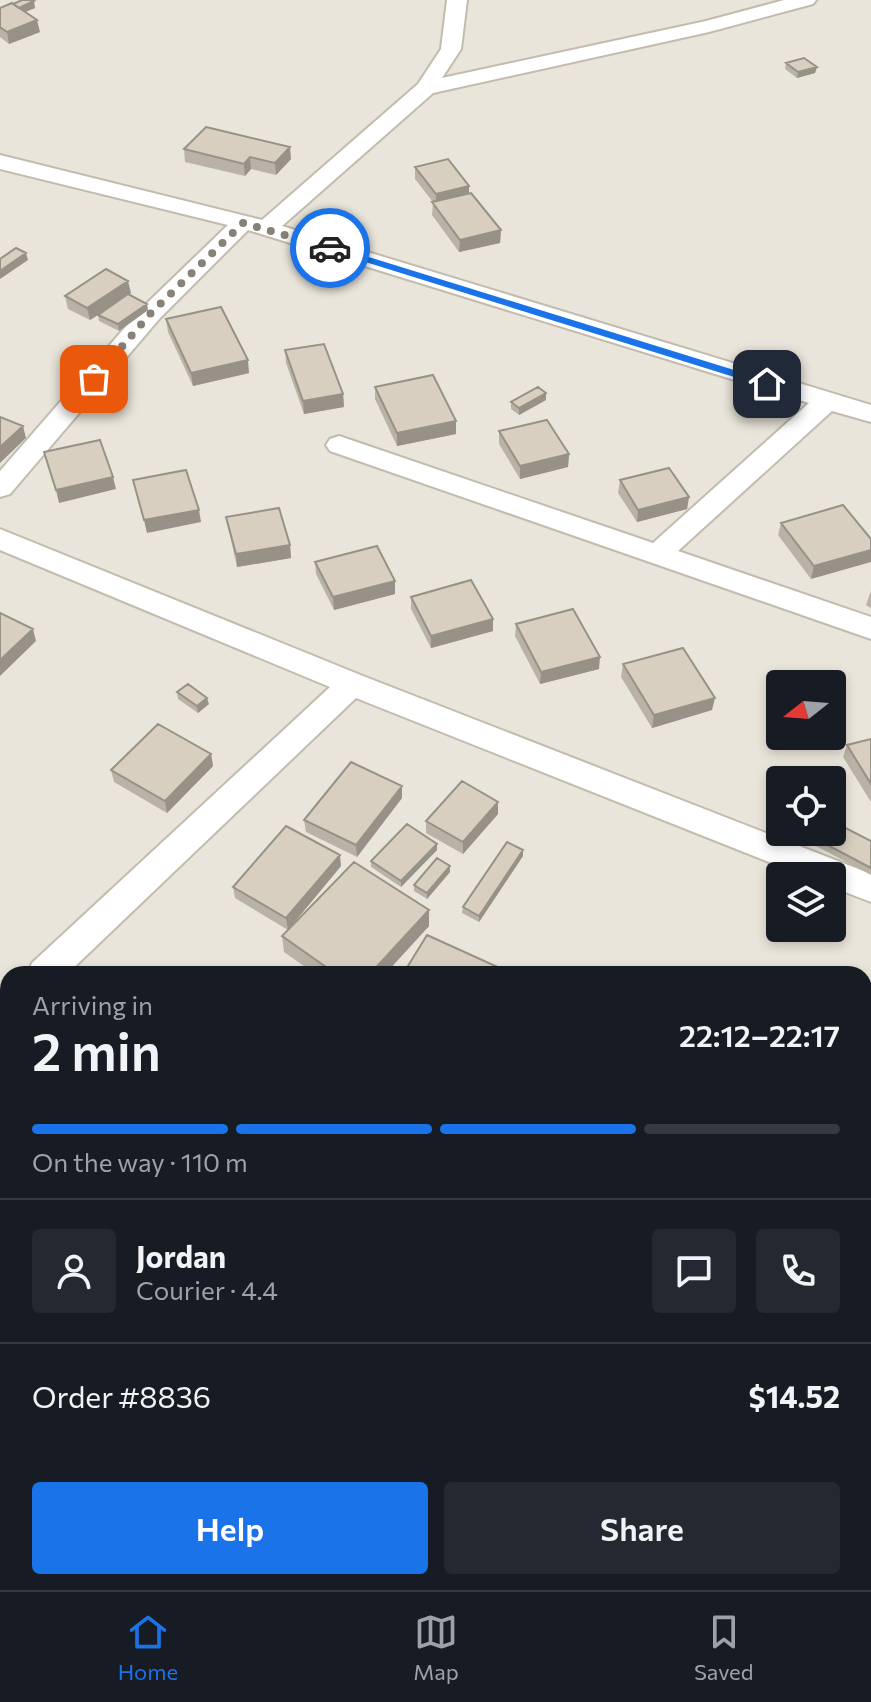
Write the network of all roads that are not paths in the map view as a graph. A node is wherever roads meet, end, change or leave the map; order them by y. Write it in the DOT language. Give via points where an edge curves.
graph roads {
  1 [pos="457,0"];
  2 [pos="806,0"];
  3 [pos="426,88"];
  4 [pos="0,162"];
  5 [pos="255,225"];
  6 [pos="826,402"];
  7 [pos="871,414"];
  8 [pos="339,445"];
  9 [pos="0,488"];
  10 [pos="0,539"];
  11 [pos="659,553"];
  12 [pos="871,628"];
  13 [pos="352,684"];
  14 [pos="871,888"];
  15 [pos="52,966"];
  1 -- 3 [label="street" via="451,49"];
  2 -- 3 [label="street"];
  3 -- 5 [label="street"];
  4 -- 5 [label="street"];
  5 -- 6 [label="street"];
  5 -- 9 [label="street" via="151,313"];
  6 -- 7 [label="street"];
  6 -- 11 [label="street"];
  8 -- 11 [label="street"];
  10 -- 13 [label="street"];
  11 -- 12 [label="street"];
  13 -- 14 [label="street"];
  13 -- 15 [label="street"];
}
